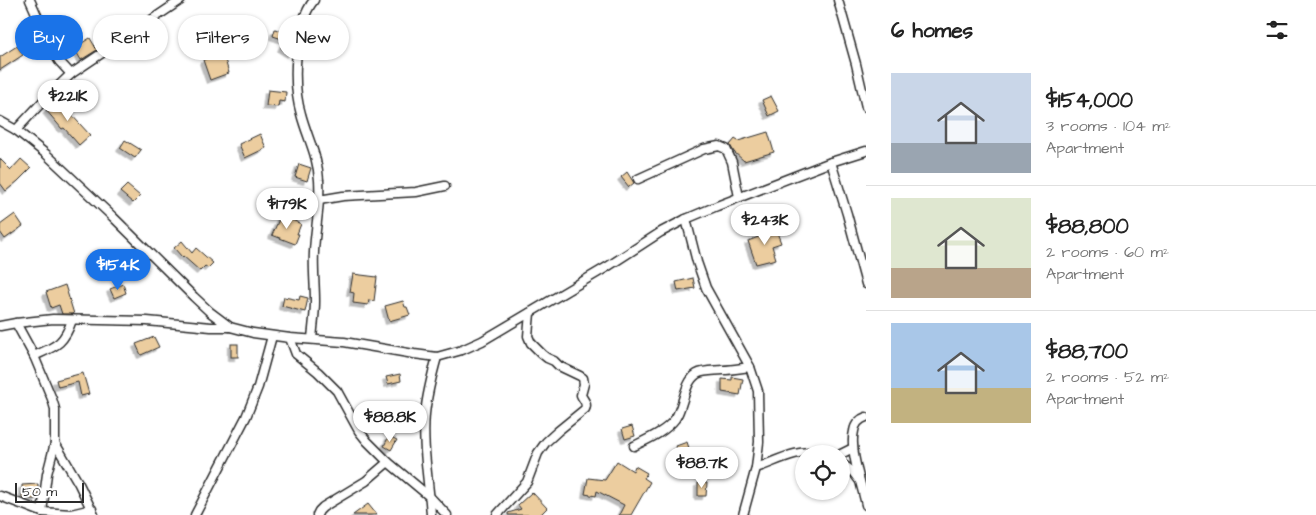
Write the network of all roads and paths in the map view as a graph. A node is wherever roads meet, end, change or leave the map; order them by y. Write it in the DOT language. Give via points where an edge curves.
graph roads {
  1 [pos="30,0"];
  2 [pos="181,0"];
  3 [pos="314,0"];
  4 [pos="838,0"];
  5 [pos="71,74"];
  6 [pos="866,107"];
  7 [pos="0,121"];
  8 [pos="16,130"];
  9 [pos="866,151"];
  10 [pos="831,162"];
  11 [pos="638,179"];
  12 [pos="446,186"];
  13 [pos="739,197"];
  14 [pos="320,200"];
  15 [pos="686,219"];
  16 [pos="866,284"];
  17 [pos="530,313"];
  18 [pos="72,320"];
  19 [pos="16,323"];
  20 [pos="0,326"];
  21 [pos="230,327"];
  22 [pos="272,336"];
  23 [pos="290,338"];
  24 [pos="312,339"];
  25 [pos="34,356"];
  26 [pos="437,357"];
  27 [pos="750,367"];
  28 [pos="866,417"];
  29 [pos="54,443"];
  30 [pos="634,446"];
  31 [pos="853,448"];
  32 [pos="850,450"];
  33 [pos="795,454"];
  34 [pos="388,462"];
  35 [pos="756,468"];
  36 [pos="850,470"];
  37 [pos="860,482"];
  38 [pos="0,496"];
  39 [pos="430,497"];
  40 [pos="866,505"];
  41 [pos="42,512"];
  42 [pos="93,512"];
  43 [pos="195,515"];
  44 [pos="317,515"];
  45 [pos="431,515"];
  46 [pos="447,515"];
  47 [pos="497,515"];
  48 [pos="744,515"];
  1 -- 5 [label="street" via="54,53"];
  2 -- 5 [label="street"];
  3 -- 14 [label="street" via="305,16 300,37 296,88 317,159"];
  4 -- 6 [label="street"];
  5 -- 8 [label="street"];
  7 -- 8 [label="street"];
  8 -- 21 [label="street" via="46,154 194,297"];
  9 -- 10 [label="street"];
  10 -- 13 [label="street"];
  10 -- 16 [label="street"];
  11 -- 13 [label="street" via="704,149 719,146 726,148 732,162"];
  12 -- 14 [label="street" via="416,192"];
  13 -- 15 [label="street"];
  14 -- 24 [label="street" via="315,235"];
  15 -- 17 [label="street"];
  15 -- 27 [label="street" via="706,288"];
  17 -- 26 [label="street" via="482,341"];
  17 -- 47 [label="street" via="528,336 531,343 559,366 584,378 581,394 586,406 546,442 538,453 527,482"];
  18 -- 19 [label="street"];
  18 -- 21 [label="street"];
  18 -- 25 [label="street" via="58,344"];
  19 -- 20 [label="street"];
  19 -- 25 [label="street"];
  21 -- 22 [label="street"];
  22 -- 23 [label="street"];
  22 -- 43 [label="street" via="246,417"];
  23 -- 24 [label="street"];
  23 -- 34 [label="street" via="296,354 330,382 359,431"];
  24 -- 26 [label="street"];
  25 -- 29 [label="street" via="55,409"];
  26 -- 39 [label="street" via="425,414"];
  27 -- 30 [label="street" via="703,371 694,376 674,419 666,428"];
  27 -- 35 [label="street" via="758,391"];
  28 -- 31 [label="street" via="857,423 854,430"];
  29 -- 41 [label="street" via="46,474"];
  29 -- 42 [label="street"];
  31 -- 32 [label="street"];
  31 -- 37 [label="street"];
  33 -- 35 [label="street"];
  34 -- 39 [label="street"];
  34 -- 44 [label="street" via="366,481 323,507"];
  35 -- 48 [label="street"];
  36 -- 37 [label="street"];
  37 -- 40 [label="street"];
  38 -- 41 [label="street"];
  39 -- 45 [label="street"];
  39 -- 46 [label="street"];
  41 -- 42 [label="street"];
}
